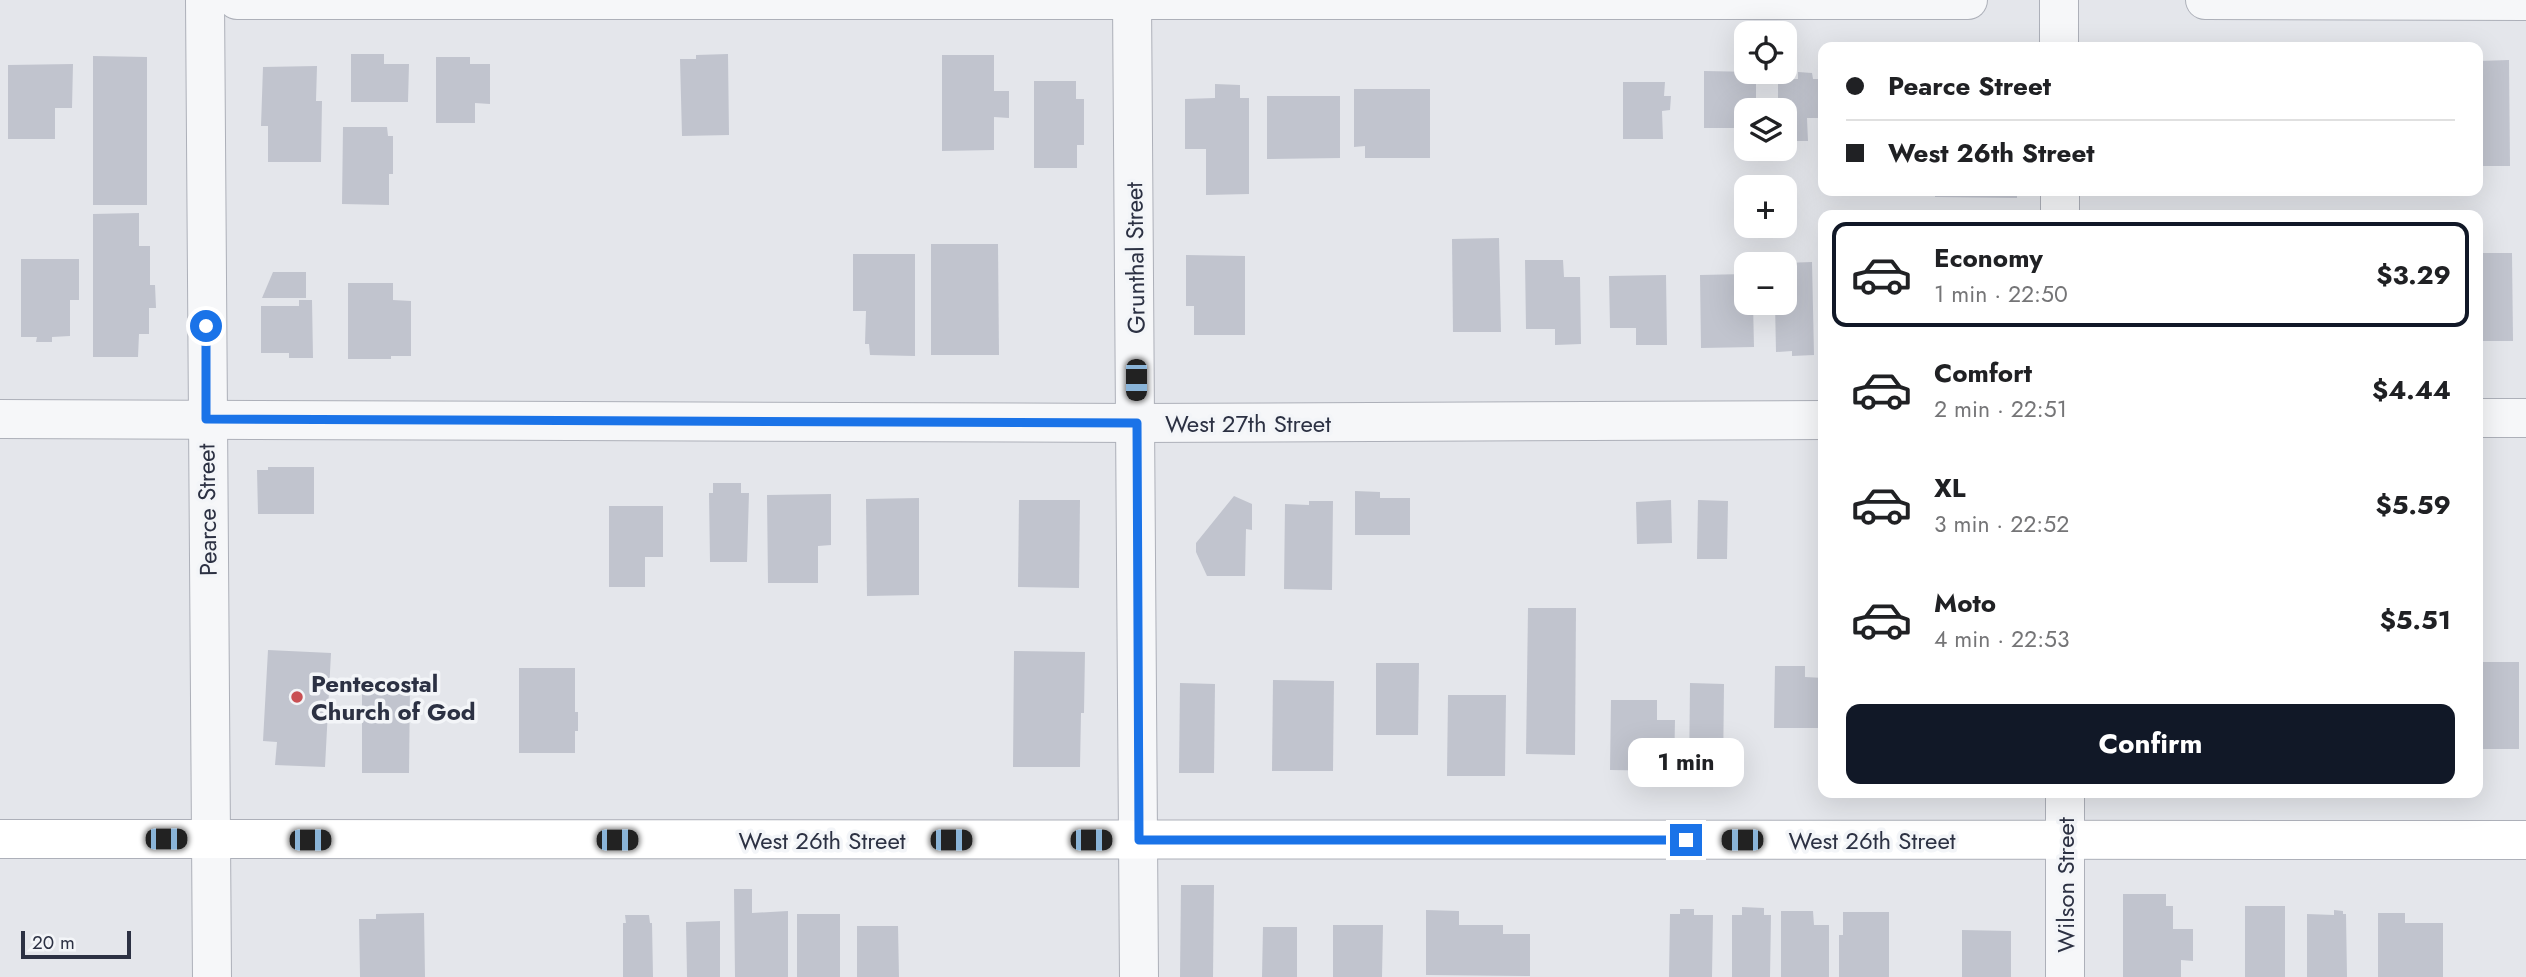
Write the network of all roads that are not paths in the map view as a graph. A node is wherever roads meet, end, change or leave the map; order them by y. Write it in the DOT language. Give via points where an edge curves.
graph roads {
  1 [pos="205,0"];
  2 [pos="237,0"];
  3 [pos="1968,0"];
  4 [pos="2059,0"];
  5 [pos="2205,0"];
  6 [pos="1132,1"];
  7 [pos="2526,1"];
  8 [pos="2059,42"];
  9 [pos="2483,418"];
  10 [pos="2526,418"];
  11 [pos="0,419"];
  12 [pos="206,419"];
  13 [pos="1818,420"];
  14 [pos="1137,423"];
  15 [pos="2065,798"];
  16 [pos="0,839"];
  17 [pos="211,840"];
  18 [pos="1139,840"];
  19 [pos="2526,840"];
  20 [pos="2066,841"];
  21 [pos="212,977"];
  22 [pos="1139,977"];
  23 [pos="2065,977"];
  1 -- 12 [label="street, Pearce Street"];
  2 -- 6 [label="street"];
  3 -- 6 [label="street"];
  4 -- 8 [label="street"];
  5 -- 7 [label="street"];
  6 -- 14 [label="street, Grunthal Street"];
  9 -- 10 [label="street"];
  11 -- 12 [label="street, West 27th Street"];
  12 -- 14 [label="street, West 27th Street"];
  12 -- 17 [label="street, Pearce Street"];
  13 -- 14 [label="street, West 27th Street"];
  14 -- 18 [label="street, Grunthal Street"];
  15 -- 20 [label="street, Wilson Street"];
  16 -- 17 [label="main road, West 26th Street"];
  17 -- 18 [label="main road, West 26th Street"];
  17 -- 21 [label="street, Pearce Street"];
  18 -- 20 [label="main road, West 26th Street"];
  18 -- 22 [label="street, Grunthal Street"];
  19 -- 20 [label="main road, West 26th Street"];
  20 -- 23 [label="street, Wilson Street"];
}
